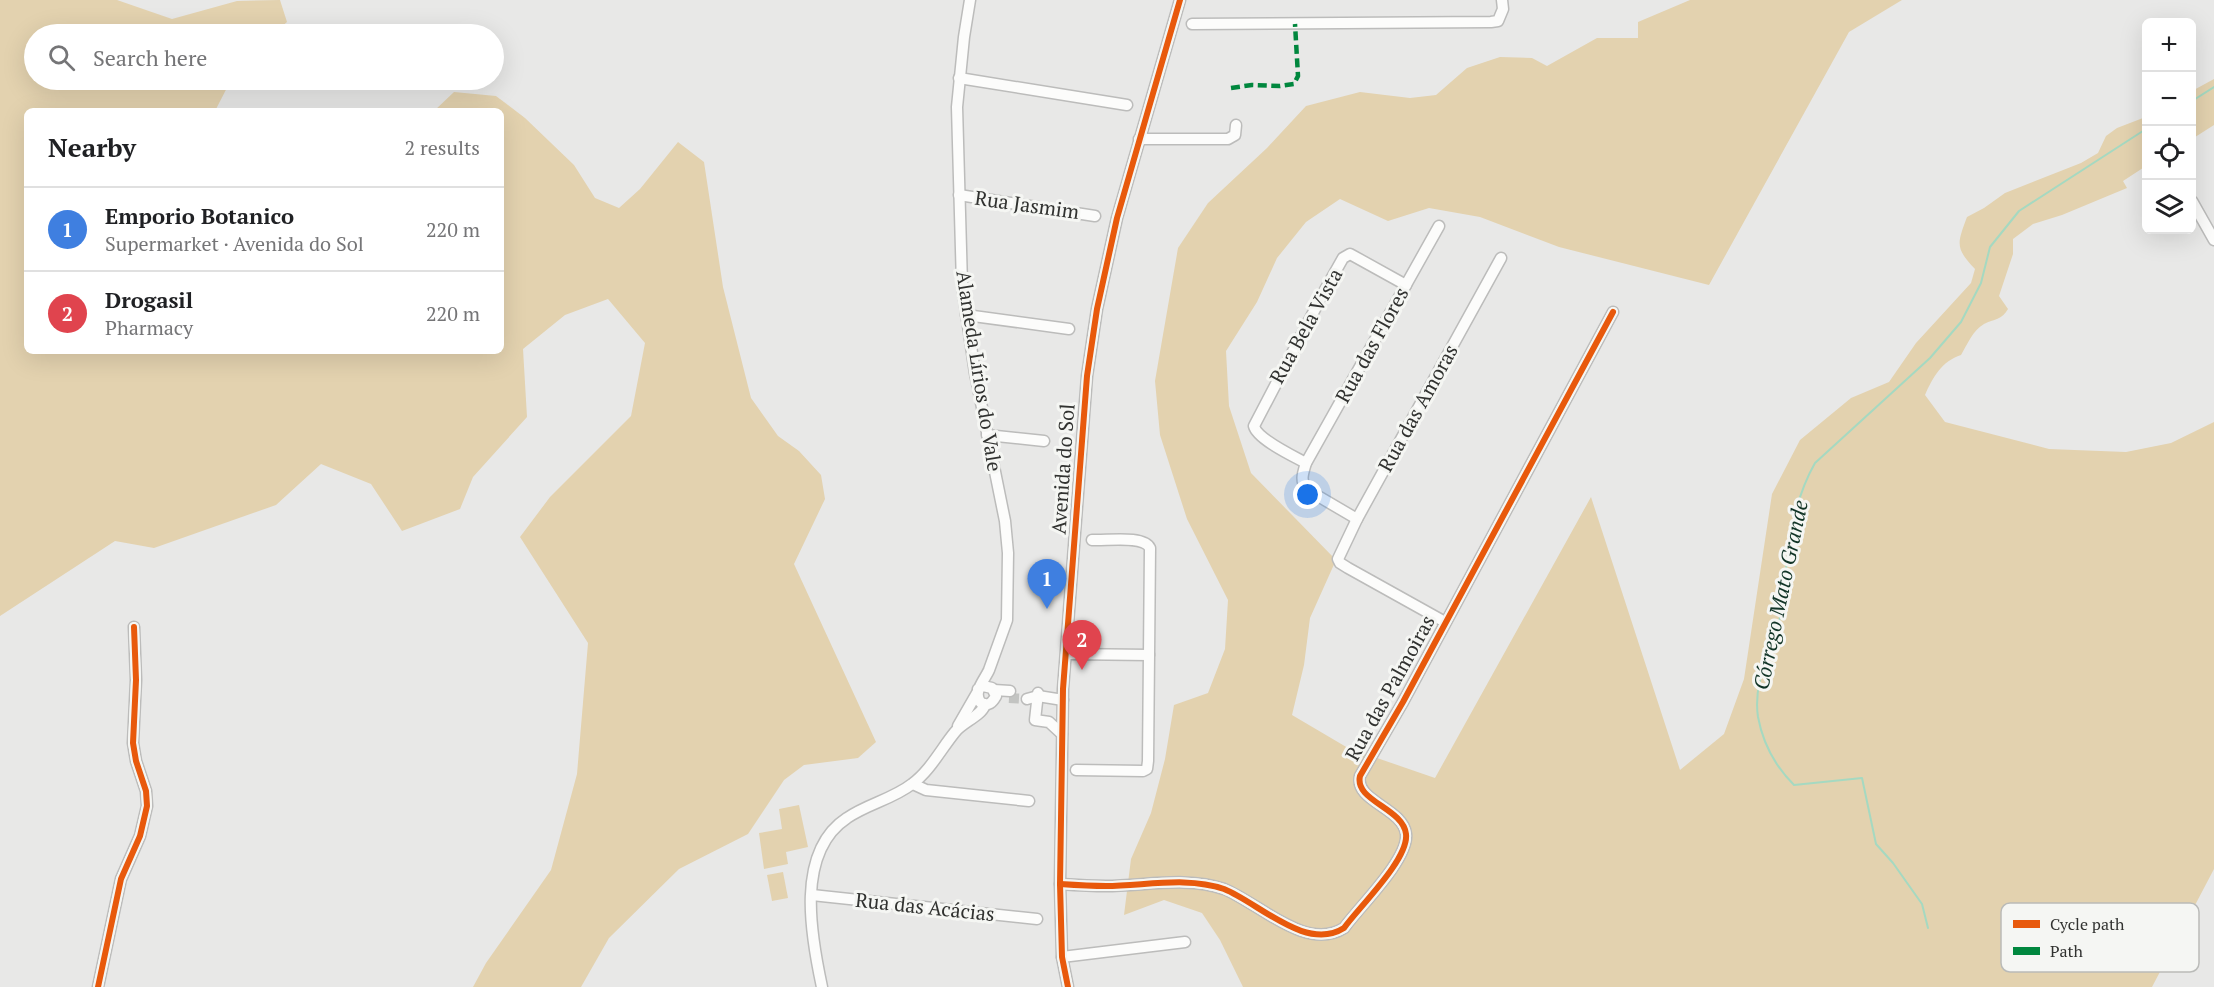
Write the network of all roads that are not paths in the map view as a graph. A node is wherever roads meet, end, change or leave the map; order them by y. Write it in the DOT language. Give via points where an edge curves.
graph roads {
  1 [pos="970,0"];
  2 [pos="1180,0"];
  3 [pos="1502,0"];
  4 [pos="1192,24"];
  5 [pos="959,78"];
  6 [pos="1127,105"];
  7 [pos="1236,124"];
  8 [pos="1139,139"];
  9 [pos="959,195"];
  10 [pos="2196,208"];
  11 [pos="1095,216"];
  12 [pos="1438,226"];
  13 [pos="2214,240"];
  14 [pos="1501,258"];
  15 [pos="1406,285"];
  16 [pos="1614,312"];
  17 [pos="966,315"];
  18 [pos="1069,329"];
  19 [pos="987,435"];
  20 [pos="1044,441"];
  21 [pos="1306,463"];
  22 [pos="1357,519"];
  23 [pos="1092,540"];
  24 [pos="1445,622"];
  25 [pos="134,627"];
  26 [pos="1003,634"];
  27 [pos="1067,654"];
  28 [pos="1149,655"];
  29 [pos="978,691"];
  30 [pos="994,692"];
  31 [pos="1010,694"];
  32 [pos="1063,694"];
  33 [pos="985,705"];
  34 [pos="1035,718"];
  35 [pos="1063,718"];
  36 [pos="957,729"];
  37 [pos="1062,734"];
  38 [pos="1076,770"];
  39 [pos="914,784"];
  40 [pos="1029,801"];
  41 [pos="1060,884"];
  42 [pos="812,895"];
  43 [pos="1037,919"];
  44 [pos="1185,942"];
  45 [pos="1062,957"];
  46 [pos="98,987"];
  47 [pos="822,987"];
  48 [pos="1068,987"];
  1 -- 5 [label="street, Alameda Lírios do Vale"];
  2 -- 8 [label="street, Avenida do Sol"];
  3 -- 4 [label="street" via="1498,21 1491,22"];
  5 -- 6 [label="street"];
  5 -- 9 [label="street, Alameda Lírios do Vale"];
  7 -- 8 [label="street" via="1235,135 1228,139"];
  8 -- 27 [label="street, Avenida do Sol" via="1111,245 1092,339"];
  9 -- 11 [label="street, Rua Jasmim"];
  9 -- 17 [label="street, Alameda Lírios do Vale"];
  10 -- 13 [label="street"];
  12 -- 15 [label="street, Rua das Flores"];
  14 -- 22 [label="street, Rua das Amoras"];
  15 -- 21 [label="street, Rua das Flores"];
  15 -- 21 [label="street, Rua Bela Vista" via="1354,255 1346,255 1325,290 1254,426 1262,437"];
  16 -- 24 [label="street, Rua das Palmoiras"];
  17 -- 18 [label="street"];
  17 -- 19 [label="street, Alameda Lírios do Vale"];
  19 -- 20 [label="street"];
  19 -- 26 [label="street, Alameda Lírios do Vale" via="1008,553 1007,620"];
  21 -- 22 [label="street" via="1302,480 1306,489"];
  22 -- 24 [label="street, Rua das Amoras" via="1338,559 1342,565"];
  23 -- 28 [label="street" via="1141,540 1148,544"];
  24 -- 41 [label="street, Rua das Palmoiras" via="1359,782 1369,797 1403,824 1405,846 1390,872 1344,928 1320,935 1297,930 1215,886"];
  25 -- 46 [label="street" via="133,743 147,806 140,836 121,879"];
  26 -- 29 [label="street, Alameda Lírios do Vale"];
  26 -- 30 [label="street, Alameda Lírios do Vale"];
  27 -- 28 [label="street"];
  27 -- 32 [label="street, Avenida do Sol"];
  28 -- 38 [label="street" via="1147,769"];
  29 -- 30 [label="street" via="988,686"];
  29 -- 33 [label="street" via="978,700"];
  29 -- 36 [label="street, Alameda Lírios do Vale"];
  30 -- 31 [label="street"];
  30 -- 33 [label="street" via="993,702"];
  32 -- 34 [label="street" via="1033,695"];
  32 -- 35 [label="street, Avenida do Sol"];
  33 -- 36 [label="street"];
  34 -- 35 [label="street"];
  34 -- 37 [label="street" via="1049,722"];
  35 -- 37 [label="street, Avenida do Sol"];
  36 -- 39 [label="street"];
  37 -- 41 [label="street, Avenida do Sol"];
  39 -- 40 [label="street" via="926,790"];
  39 -- 42 [label="street" via="838,824 814,865"];
  41 -- 45 [label="street, Avenida do Sol"];
  42 -- 43 [label="street, Rua das Acácias"];
  42 -- 47 [label="street" via="811,929"];
  44 -- 45 [label="street"];
  45 -- 48 [label="street, Avenida do Sol"];
}
